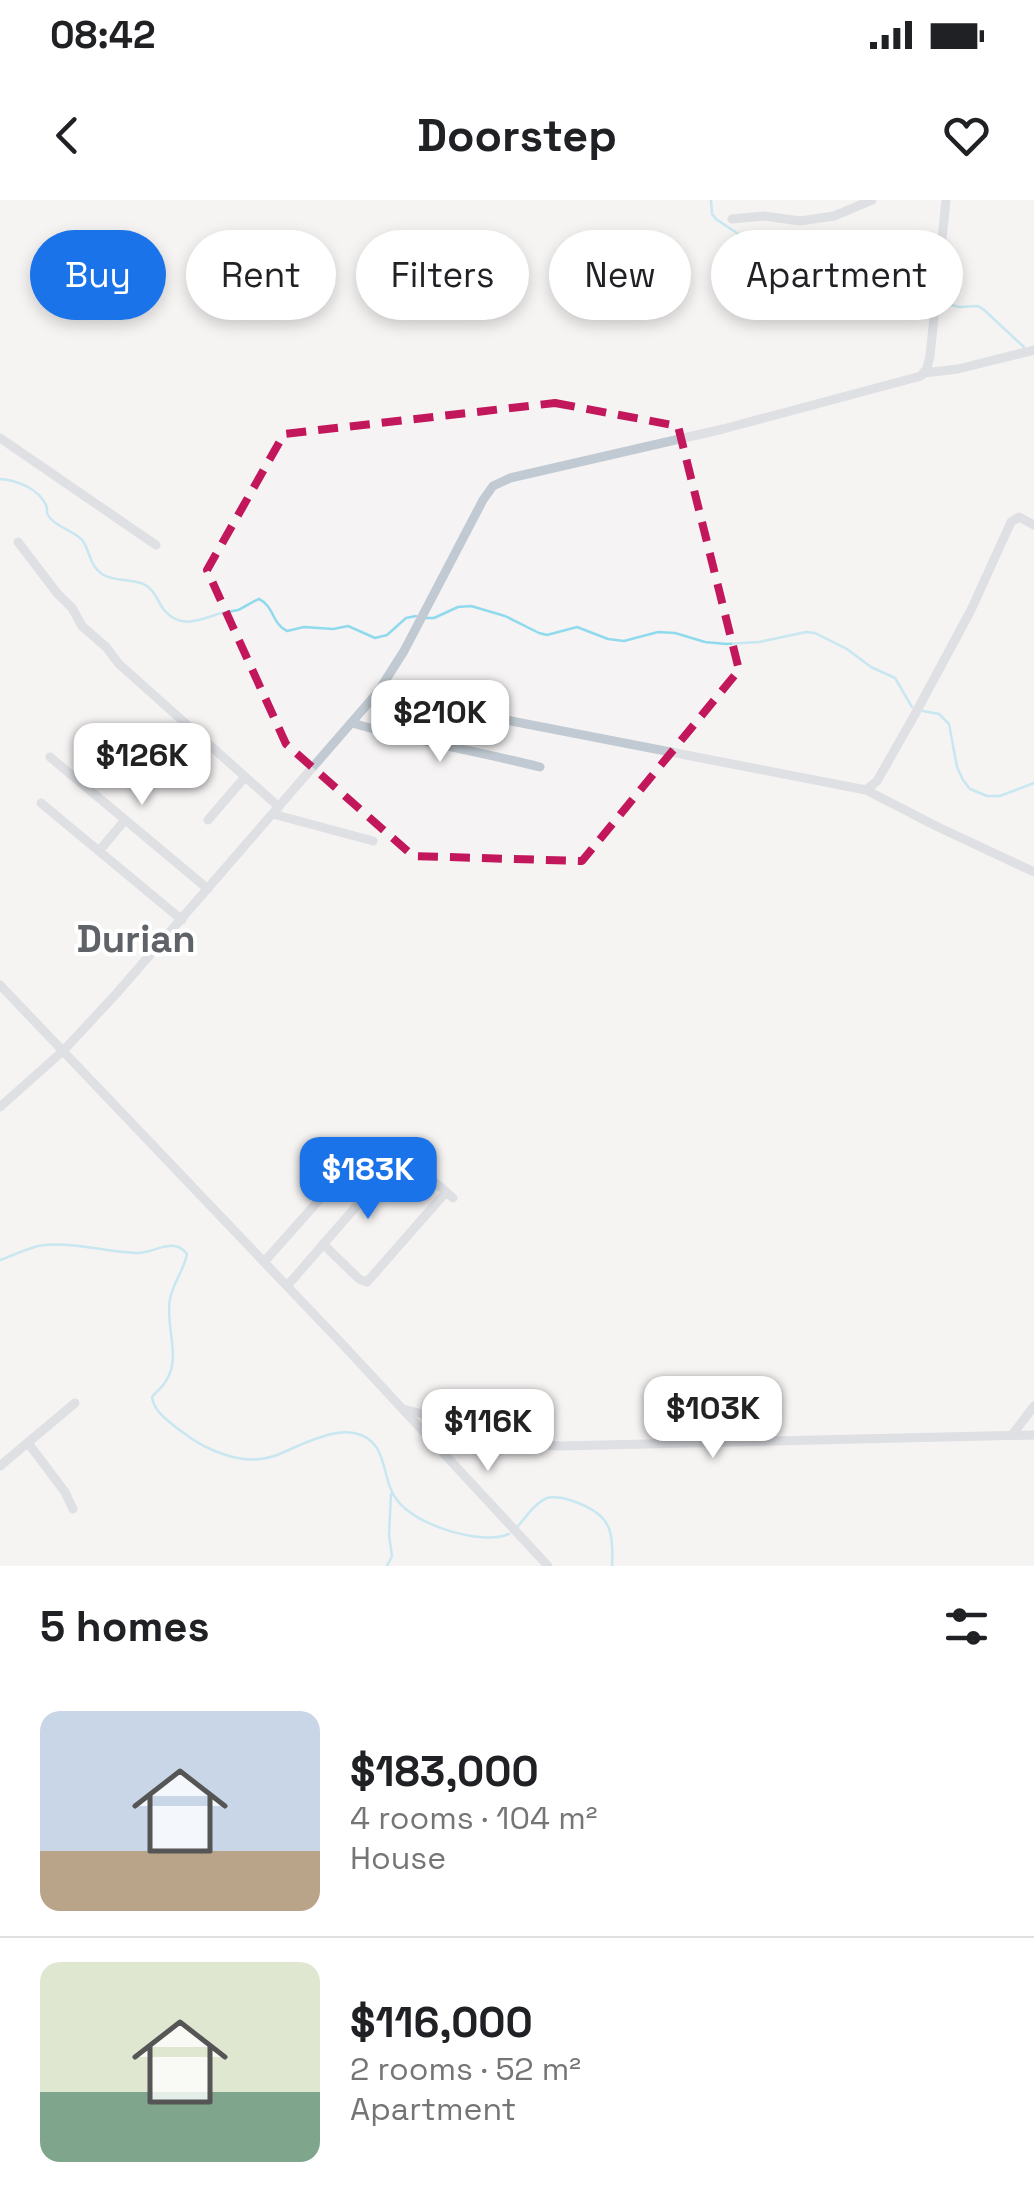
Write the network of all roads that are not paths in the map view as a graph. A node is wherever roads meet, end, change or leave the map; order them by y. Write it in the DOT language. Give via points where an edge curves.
graph roads {
  1 [pos="872,200"];
  2 [pos="946,200"];
  3 [pos="732,219"];
  4 [pos="1034,350"];
  5 [pos="924,373"];
  6 [pos="0,438"];
  7 [pos="1034,525"];
  8 [pos="18,542"];
  9 [pos="156,545"];
  10 [pos="378,692"];
  11 [pos="352,723"];
  12 [pos="50,757"];
  13 [pos="540,766"];
  14 [pos="246,778"];
  15 [pos="866,790"];
  16 [pos="41,804"];
  17 [pos="276,810"];
  18 [pos="126,820"];
  19 [pos="208,820"];
  20 [pos="373,840"];
  21 [pos="99,851"];
  22 [pos="1034,872"];
  23 [pos="208,889"];
  24 [pos="182,920"];
  25 [pos="0,985"];
  26 [pos="64,1050"];
  27 [pos="0,1107"];
  28 [pos="367,1146"];
  29 [pos="323,1244"];
  30 [pos="264,1262"];
  31 [pos="287,1286"];
  32 [pos="75,1403"];
  33 [pos="1034,1406"];
  34 [pos="400,1408"];
  35 [pos="1012,1435"];
  36 [pos="1034,1435"];
  37 [pos="28,1443"];
  38 [pos="0,1466"];
  39 [pos="73,1509"];
  40 [pos="548,1566"];
  1 -- 3 [label="street" via="800,221"];
  2 -- 5 [label="street"];
  4 -- 5 [label="street"];
  5 -- 10 [label="street" via="500,481 483,500"];
  6 -- 9 [label="street"];
  7 -- 15 [label="street" via="1019,517 1012,522 958,636"];
  8 -- 14 [label="street" via="82,626"];
  10 -- 11 [label="street"];
  10 -- 15 [label="street"];
  11 -- 13 [label="street"];
  11 -- 17 [label="street"];
  12 -- 18 [label="street"];
  14 -- 17 [label="street"];
  14 -- 19 [label="street"];
  15 -- 22 [label="street"];
  16 -- 21 [label="street"];
  17 -- 20 [label="street"];
  17 -- 23 [label="street"];
  18 -- 21 [label="street"];
  18 -- 23 [label="street"];
  21 -- 24 [label="street"];
  23 -- 24 [label="street"];
  24 -- 26 [label="street"];
  25 -- 26 [label="street"];
  26 -- 27 [label="street"];
  26 -- 30 [label="street"];
  28 -- 30 [label="street"];
  29 -- 29 [label="street" via="367,1282 449,1195 413,1166 394,1164"];
  29 -- 31 [label="street"];
  30 -- 31 [label="street"];
  31 -- 34 [label="street"];
  32 -- 37 [label="street"];
  33 -- 35 [label="street"];
  34 -- 35 [label="street" via="560,1446"];
  34 -- 40 [label="street"];
  35 -- 36 [label="street"];
  37 -- 38 [label="street"];
  37 -- 39 [label="street"];
}
